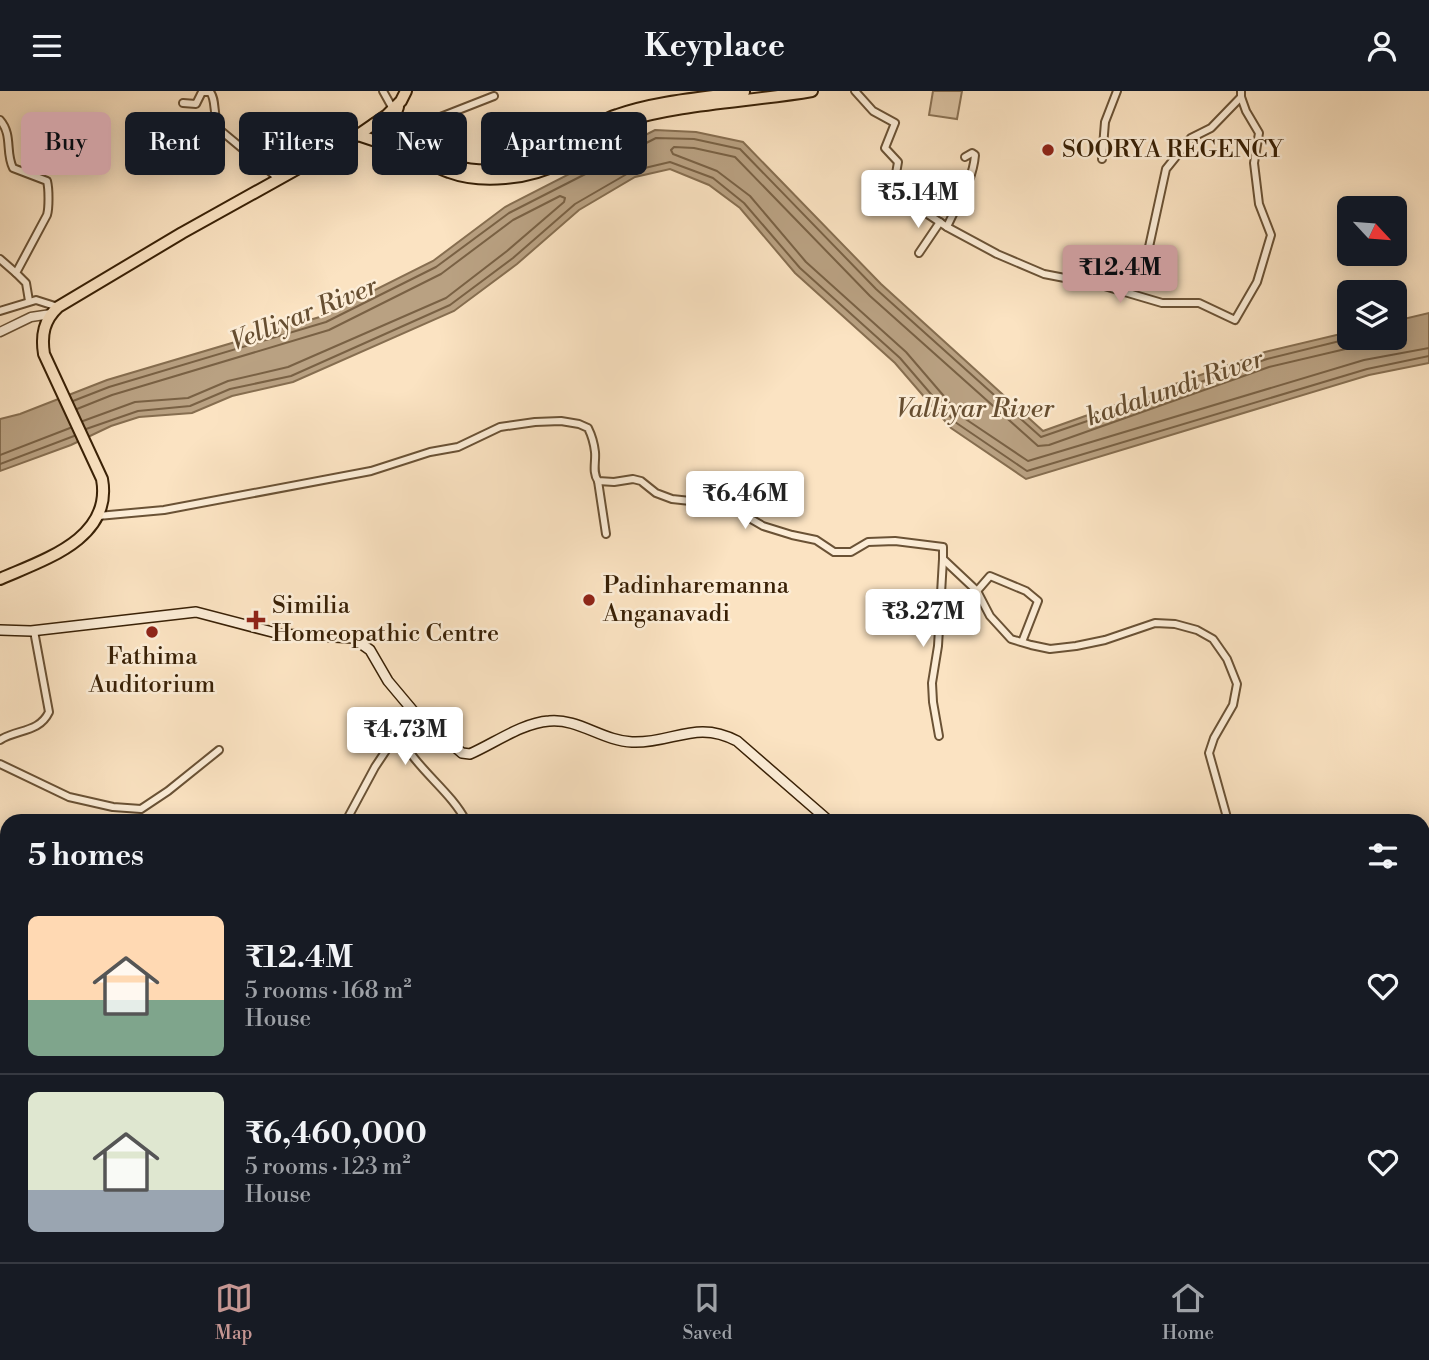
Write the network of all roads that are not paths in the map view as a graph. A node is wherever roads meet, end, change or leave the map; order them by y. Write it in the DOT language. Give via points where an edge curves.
graph roads {
  1 [pos="383,91"];
  2 [pos="754,91"];
  3 [pos="812,91"];
  4 [pos="855,91"];
  5 [pos="1117,91"];
  6 [pos="1241,94"];
  7 [pos="494,96"];
  8 [pos="400,100"];
  9 [pos="183,103"];
  10 [pos="460,112"];
  11 [pos="0,120"];
  12 [pos="372,125"];
  13 [pos="358,135"];
  14 [pos="372,137"];
  15 [pos="965,157"];
  16 [pos="1102,159"];
  17 [pos="467,168"];
  18 [pos="286,175"];
  19 [pos="460,175"];
  20 [pos="279,179"];
  21 [pos="940,222"];
  22 [pos="947,227"];
  23 [pos="919,253"];
  24 [pos="0,259"];
  25 [pos="16,273"];
  26 [pos="1142,279"];
  27 [pos="29,301"];
  28 [pos="0,311"];
  29 [pos="55,311"];
  30 [pos="0,332"];
  31 [pos="598,481"];
  32 [pos="98,516"];
  33 [pos="606,534"];
  34 [pos="943,559"];
  35 [pos="0,579"];
  36 [pos="977,591"];
  37 [pos="0,630"];
  38 [pos="34,631"];
  39 [pos="1022,642"];
  40 [pos="414,712"];
  41 [pos="399,731"];
  42 [pos="939,736"];
  43 [pos="0,740"];
  44 [pos="219,750"];
  45 [pos="0,764"];
  46 [pos="350,814"];
  47 [pos="462,814"];
  48 [pos="821,814"];
  49 [pos="1226,814"];
  1 -- 8 [label="street"];
  2 -- 17 [label="highway" via="616,115 555,156 530,165"];
  3 -- 19 [label="highway" via="660,112 601,131 559,163 532,173 498,178"];
  4 -- 21 [label="street" via="873,111 895,123 885,148 898,162 893,191"];
  5 -- 16 [label="street" via="1105,122"];
  6 -- 22 [label="street" via="1259,133 1254,163 1259,204 1271,235 1257,282 1235,320 1199,303 1162,303 1044,274"];
  6 -- 26 [label="street" via="1211,128 1191,138 1166,169"];
  7 -- 10 [label="street"];
  9 -- 20 [label="street" via="196,104 202,92 210,92 220,130"];
  11 -- 25 [label="street" via="9,135 13,168 42,177 49,187 47,215"];
  12 -- 13 [label="highway"];
  13 -- 14 [label="highway"];
  15 -- 22 [label="street" via="972,153 975,163"];
  18 -- 20 [label="highway"];
  20 -- 29 [label="highway"];
  21 -- 22 [label="street"];
  21 -- 23 [label="street"];
  24 -- 25 [label="street"];
  25 -- 27 [label="street" via="26,283"];
  27 -- 28 [label="street"];
  27 -- 29 [label="street"];
  29 -- 30 [label="street"];
  29 -- 32 [label="highway" via="42,340 52,373 102,479 105,492"];
  31 -- 32 [label="street" via="588,428 561,421 535,422 500,427 458,447 360,474 164,510"];
  31 -- 33 [label="street"];
  31 -- 34 [label="street" via="633,479 672,499 718,504 763,526 816,540 834,552 851,552 868,542 895,541 943,547"];
  32 -- 35 [label="highway" via="70,546"];
  34 -- 36 [label="street"];
  34 -- 42 [label="street" via="932,683"];
  36 -- 39 [label="street" via="999,627"];
  36 -- 39 [label="street" via="990,576 1038,601"];
  37 -- 38 [label="main road"];
  38 -- 40 [label="main road" via="196,612 280,634 353,638 370,650"];
  38 -- 43 [label="street" via="49,712 30,730"];
  39 -- 49 [label="street" via="1050,649 1076,646 1155,623 1197,630 1213,639 1237,684 1233,705 1209,753"];
  40 -- 41 [label="street"];
  40 -- 48 [label="main road" via="456,749 470,754 551,720 631,742 694,731 723,734"];
  41 -- 46 [label="street"];
  41 -- 47 [label="street" via="403,743"];
  44 -- 45 [label="street" via="141,809 69,797"];
}
